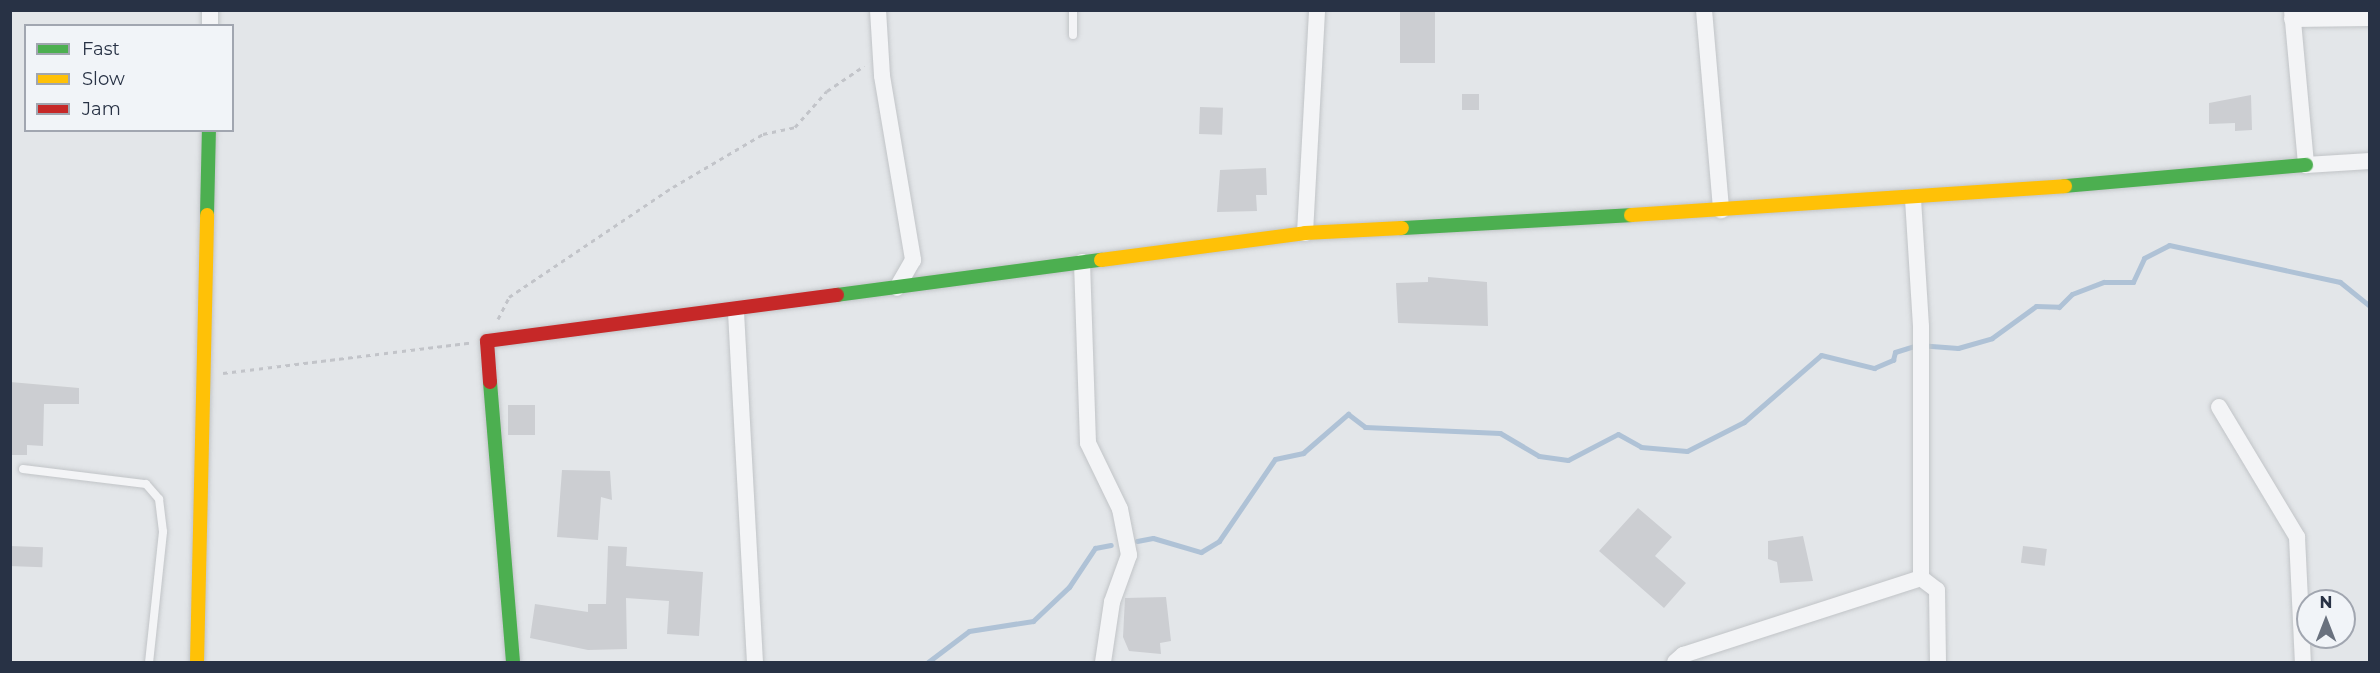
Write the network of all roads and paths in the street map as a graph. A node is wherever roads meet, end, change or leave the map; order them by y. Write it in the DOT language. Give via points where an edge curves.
graph roads {
  1 [pos="878,10"];
  2 [pos="1073,10"];
  3 [pos="1317,10"];
  4 [pos="1704,10"];
  5 [pos="2292,15"];
  6 [pos="2370,18"];
  7 [pos="1073,35"];
  8 [pos="881,56"];
  9 [pos="209,132"];
  10 [pos="2370,161"];
  11 [pos="2306,165"];
  12 [pos="1913,199"];
  13 [pos="1721,210"];
  14 [pos="1305,233"];
  15 [pos="1082,262"];
  16 [pos="897,288"];
  17 [pos="736,312"];
  18 [pos="487,341"];
  19 [pos="204,376"];
  20 [pos="2219,407"];
  21 [pos="23,469"];
  22 [pos="1921,578"];
  23 [pos="149,663"];
  24 [pos="197,663"];
  25 [pos="513,663"];
  26 [pos="755,663"];
  27 [pos="1103,663"];
  28 [pos="1675,663"];
  29 [pos="1938,663"];
  30 [pos="2303,663"];
  1 -- 8 [label="street"];
  2 -- 7 [label="lane"];
  3 -- 14 [label="street"];
  4 -- 13 [label="street"];
  5 -- 6 [label="street"];
  5 -- 11 [label="street"];
  8 -- 16 [label="street" via="913,260"];
  8 -- 18 [label="path" via="826,90 795,127 763,134 673,187 509,297"];
  9 -- 19 [label="street"];
  10 -- 11 [label="street"];
  11 -- 12 [label="street"];
  12 -- 13 [label="street"];
  12 -- 22 [label="street" via="1921,327"];
  13 -- 14 [label="street"];
  14 -- 15 [label="street"];
  15 -- 16 [label="street"];
  15 -- 27 [label="street" via="1088,443 1120,508 1129,555 1112,602"];
  16 -- 17 [label="street"];
  17 -- 18 [label="street"];
  17 -- 26 [label="street"];
  18 -- 19 [label="path"];
  18 -- 25 [label="street"];
  19 -- 24 [label="street"];
  20 -- 30 [label="street" via="2297,537"];
  21 -- 23 [label="lane" via="146,484 159,499 163,532"];
  22 -- 28 [label="street" via="1683,655"];
  22 -- 29 [label="street" via="1937,590"];
}
